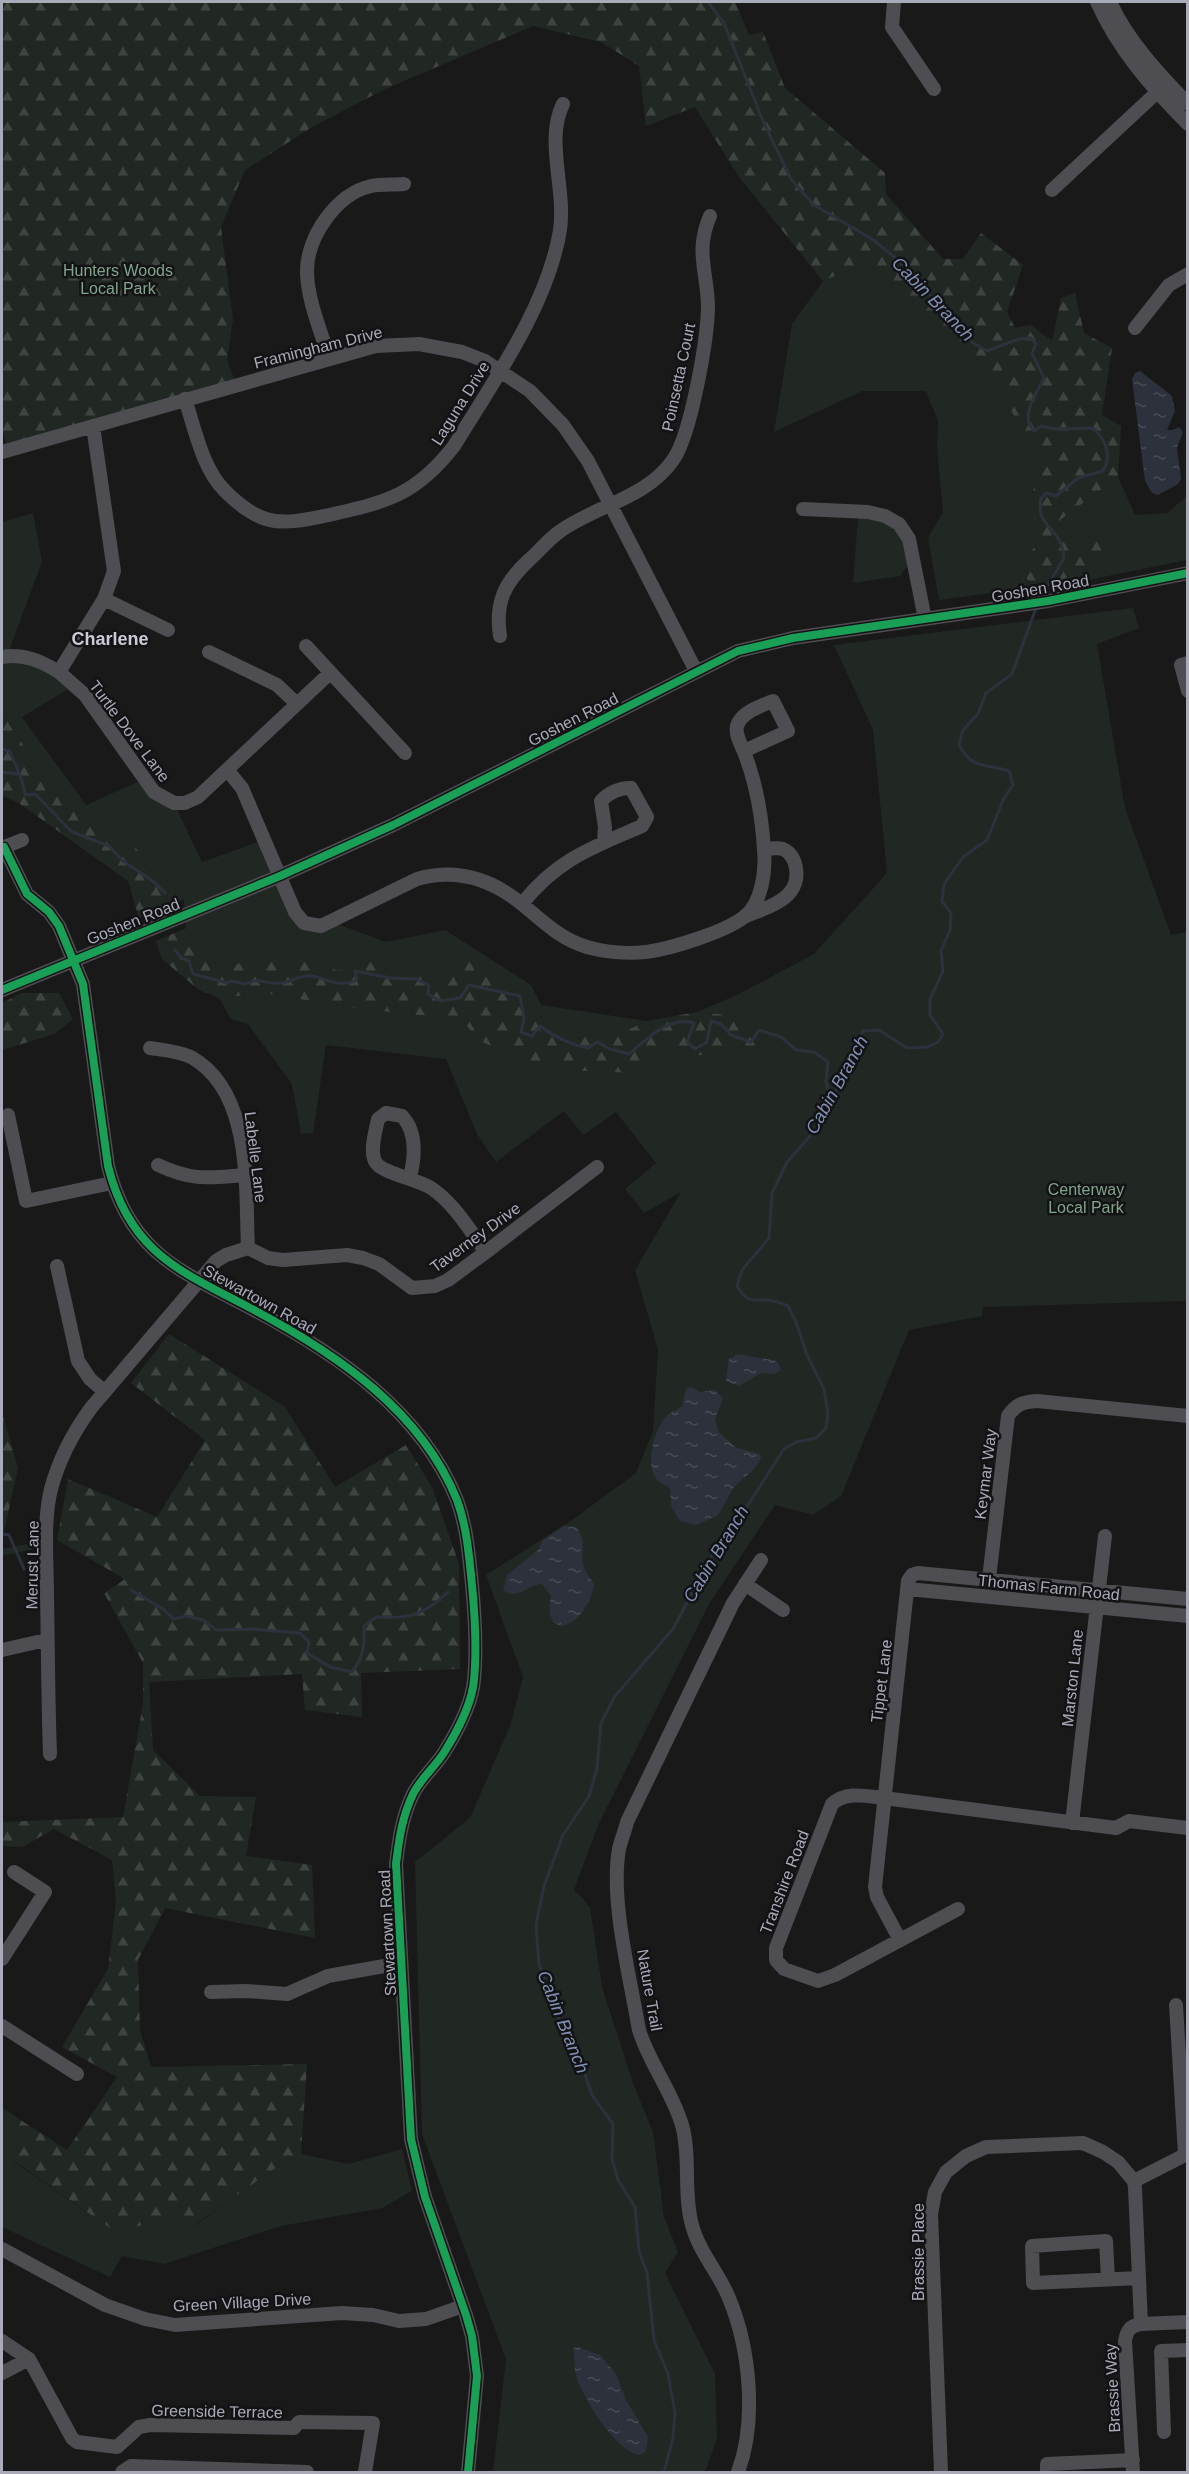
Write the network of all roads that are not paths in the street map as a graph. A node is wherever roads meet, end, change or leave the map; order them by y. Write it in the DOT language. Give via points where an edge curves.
graph roads {
  1 [pos="894,2"];
  2 [pos="1097,2"];
  3 [pos="1110,2"];
  4 [pos="1167,83"];
  5 [pos="933,89"];
  6 [pos="1156,93"];
  7 [pos="563,104"];
  8 [pos="1188,104"];
  9 [pos="1188,124"];
  10 [pos="404,184"];
  11 [pos="1052,190"];
  12 [pos="710,216"];
  13 [pos="1188,274"];
  14 [pos="1135,328"];
  15 [pos="329,358"];
  16 [pos="500,370"];
  17 [pos="185,399"];
  18 [pos="93,426"];
  19 [pos="2,452"];
  20 [pos="612,504"];
  21 [pos="802,509"];
  22 [pos="1188,573"];
  23 [pos="104,599"];
  24 [pos="925,619"];
  25 [pos="168,630"];
  26 [pos="500,636"];
  27 [pos="306,646"];
  28 [pos="209,652"];
  29 [pos="2,657"];
  30 [pos="1188,663"];
  31 [pos="696,670"];
  32 [pos="59,672"];
  33 [pos="330,673"];
  34 [pos="1188,691"];
  35 [pos="296,703"];
  36 [pos="744,751"];
  37 [pos="405,753"];
  38 [pos="228,771"];
  39 [pos="22,840"];
  40 [pos="604,842"];
  41 [pos="3,847"];
  42 [pos="764,849"];
  43 [pos="280,876"];
  44 [pos="522,904"];
  45 [pos="746,916"];
  46 [pos="73,959"];
  47 [pos="2,990"];
  48 [pos="150,1048"];
  49 [pos="8,1115"];
  50 [pos="158,1165"];
  51 [pos="597,1167"];
  52 [pos="244,1175"];
  53 [pos="410,1177"];
  54 [pos="112,1183"];
  55 [pos="248,1248"];
  56 [pos="486,1252"];
  57 [pos="57,1266"];
  58 [pos="201,1281"];
  59 [pos="105,1392"];
  60 [pos="1188,1416"];
  61 [pos="1105,1536"];
  62 [pos="761,1560"];
  63 [pos="918,1573"];
  64 [pos="989,1579"];
  65 [pos="745,1584"];
  66 [pos="908,1589"];
  67 [pos="1099,1589"];
  68 [pos="1188,1599"];
  69 [pos="1096,1609"];
  70 [pos="783,1610"];
  71 [pos="1188,1616"];
  72 [pos="46,1640"];
  73 [pos="2,1650"];
  74 [pos="50,1754"];
  75 [pos="884,1798"];
  76 [pos="1072,1823"];
  77 [pos="1188,1828"];
  78 [pos="14,1872"];
  79 [pos="958,1909"];
  80 [pos="900,1940"];
  81 [pos="2,1959"];
  82 [pos="401,1963"];
  83 [pos="211,1992"];
  84 [pos="1176,2005"];
  85 [pos="2,2026"];
  86 [pos="77,2074"];
  87 [pos="1134,2181"];
  88 [pos="2,2249"];
  89 [pos="1139,2278"];
  90 [pos="1108,2279"];
  91 [pos="463,2306"];
  92 [pos="1188,2322"];
  93 [pos="1141,2324"];
  94 [pos="2,2341"];
  95 [pos="1188,2350"];
  96 [pos="29,2359"];
  97 [pos="2,2373"];
  98 [pos="1164,2432"];
  99 [pos="117,2446"];
  100 [pos="1133,2466"];
  101 [pos="1103,2467"];
  102 [pos="126,2469"];
  103 [pos="307,2472"];
  104 [pos="365,2472"];
  105 [pos="468,2472"];
  106 [pos="738,2472"];
  107 [pos="941,2472"];
  108 [pos="1047,2472"];
  1 -- 5 [label="street" via="892,27"];
  2 -- 6 [label="street" via="1109,27"];
  3 -- 4 [label="street" via="1141,53"];
  4 -- 6 [label="street"];
  4 -- 8 [label="street"];
  6 -- 9 [label="street"];
  6 -- 11 [label="street"];
  7 -- 16 [label="street, Laguna Drive" via="556,117 555,131 562,199 555,255 539,301"];
  10 -- 15 [label="street" via="370,186 349,197 328,216 314,237 307,273 310,299"];
  12 -- 20 [label="street, Poinsetta Court" via="701,249 708,303 707,334 687,430 675,458 658,477"];
  13 -- 14 [label="street" via="1169,285"];
  15 -- 16 [label="street, Framingham Drive" via="376,346 418,344 462,352"];
  15 -- 17 [label="street, Framingham Drive"];
  16 -- 17 [label="street, Laguna Drive" via="454,446 423,480 380,504 298,520 267,519 247,510 223,489 206,463"];
  16 -- 20 [label="street, Framingham Drive" via="530,391 563,424"];
  17 -- 18 [label="street, Framingham Drive"];
  18 -- 19 [label="street, Framingham Drive"];
  18 -- 23 [label="street" via="114,560"];
  20 -- 26 [label="street, Poinsetta Court" via="560,532 521,567 501,595 497,616"];
  20 -- 31 [label="street, Framingham Drive"];
  21 -- 24 [label="street" via="868,512 899,524 909,538"];
  22 -- 24 [label="street, Goshen Road" via="1048,601"];
  23 -- 25 [label="street"];
  23 -- 32 [label="street"];
  24 -- 31 [label="street, Goshen Road" via="753,646"];
  27 -- 33 [label="street"];
  28 -- 35 [label="street" via="277,685"];
  29 -- 32 [label="street, Turtle Dove Lane" via="26,657"];
  30 -- 34 [label="street" via="1181,664"];
  31 -- 43 [label="street, Goshen Road" via="470,788"];
  32 -- 38 [label="street, Turtle Dove Lane" via="85,695 154,792 164,799 185,803"];
  33 -- 35 [label="street, Turtle Dove Lane"];
  33 -- 37 [label="street"];
  35 -- 38 [label="street, Turtle Dove Lane"];
  36 -- 42 [label="street" via="758,800"];
  38 -- 43 [label="street" via="242,788"];
  39 -- 41 [label="street"];
  40 -- 44 [label="street" via="558,867"];
  41 -- 46 [label="street, Stewartown Road" via="27,894 54,918"];
  42 -- 45 [label="street" via="764,882"];
  42 -- 45 [label="street" via="781,848 790,854 796,877 792,890 783,899"];
  43 -- 44 [label="street" via="296,912 304,923 312,926 321,926 432,874 476,877"];
  43 -- 46 [label="street, Goshen Road"];
  44 -- 45 [label="street" via="564,938 611,951 646,952 699,938"];
  46 -- 47 [label="street, Goshen Road"];
  46 -- 54 [label="street, Stewartown Road" via="83,984"];
  48 -- 52 [label="street, Labelle Lane" via="191,1058 224,1087 237,1119"];
  49 -- 54 [label="street" via="26,1201"];
  50 -- 52 [label="street" via="201,1179"];
  51 -- 56 [label="street, Taverney Drive"];
  52 -- 55 [label="street, Labelle Lane"];
  53 -- 53 [label="street" via="383,1169 374,1158 378,1119 386,1113 402,1116 412,1134"];
  53 -- 56 [label="street" via="433,1189"];
  54 -- 58 [label="street, Stewartown Road" via="129,1221 149,1245 171,1264"];
  55 -- 56 [label="street, Taverney Drive" via="283,1260 347,1255 363,1258 378,1264 405,1285 421,1289 448,1280"];
  55 -- 58 [label="street" via="216,1262"];
  57 -- 59 [label="street" via="78,1361"];
  58 -- 59 [label="street, Merust Lane"];
  58 -- 82 [label="street, Stewartown Road" via="294,1332 384,1398 433,1454 457,1500 471,1573 474,1681 468,1706 446,1750 414,1792 400,1828 396,1864"];
  59 -- 72 [label="street, Merust Lane" via="75,1429 62,1453 50,1492"];
  60 -- 64 [label="street, Keymar Way" via="1037,1401 1014,1406 1008,1416"];
  61 -- 67 [label="street, Marston Lane"];
  62 -- 65 [label="street, Nature Trail"];
  63 -- 64 [label="street, Thomas Farm Road"];
  63 -- 66 [label="street, Tippet Lane" via="908,1581"];
  64 -- 67 [label="street, Thomas Farm Road"];
  65 -- 70 [label="street"];
  65 -- 106 [label="street, Nature Trail" via="627,1822 617,1873 618,1902 643,2045 683,2128 692,2224 728,2297 742,2336 750,2407 746,2452"];
  66 -- 69 [label="street, Thomas Farm Road"];
  66 -- 75 [label="street, Tippet Lane"];
  67 -- 68 [label="street, Thomas Farm Road"];
  67 -- 69 [label="street, Marston Lane"];
  69 -- 71 [label="street, Thomas Farm Road"];
  69 -- 76 [label="street, Marston Lane"];
  72 -- 73 [label="street"];
  72 -- 74 [label="street, Merust Lane"];
  75 -- 76 [label="street, Transhire Road"];
  75 -- 80 [label="street" via="875,1887"];
  75 -- 80 [label="street, Transhire Road" via="853,1795 840,1797 832,1804 776,1948 776,1960 783,1969 818,1980 836,1975"];
  76 -- 77 [label="street, Transhire Road" via="1116,1828 1129,1821"];
  78 -- 81 [label="street" via="45,1892"];
  79 -- 80 [label="street, Transhire Road"];
  82 -- 83 [label="street" via="328,1976 287,1994"];
  82 -- 91 [label="street, Stewartown Road" via="411,2139 425,2197"];
  84 -- 87 [label="street" via="1185,2155"];
  85 -- 86 [label="street"];
  87 -- 89 [label="street"];
  87 -- 107 [label="street, Brassie Place" via="1118,2162 1083,2143 986,2147 946,2172 935,2192 931,2214"];
  88 -- 91 [label="street, Green Village Drive" via="105,2305 175,2325 342,2313 399,2321 426,2319"];
  89 -- 90 [label="street"];
  89 -- 93 [label="street"];
  90 -- 90 [label="street" via="1034,2283 1032,2246 1106,2241"];
  91 -- 105 [label="street, Stewartown Road" via="477,2376"];
  92 -- 93 [label="street"];
  93 -- 100 [label="street, Brassie Way" via="1127,2331 1125,2341"];
  94 -- 96 [label="street"];
  95 -- 98 [label="street" via="1161,2351"];
  96 -- 97 [label="street"];
  96 -- 99 [label="street" via="72,2438 77,2442"];
  99 -- 102 [label="street"];
  99 -- 104 [label="street, Greenside Terrace" via="139,2427 150,2426 294,2428 299,2422 373,2423"];
  100 -- 101 [label="street, Brassie Way"];
  101 -- 108 [label="street, Brassie Way" via="1047,2464"];
  102 -- 103 [label="street"];
}
